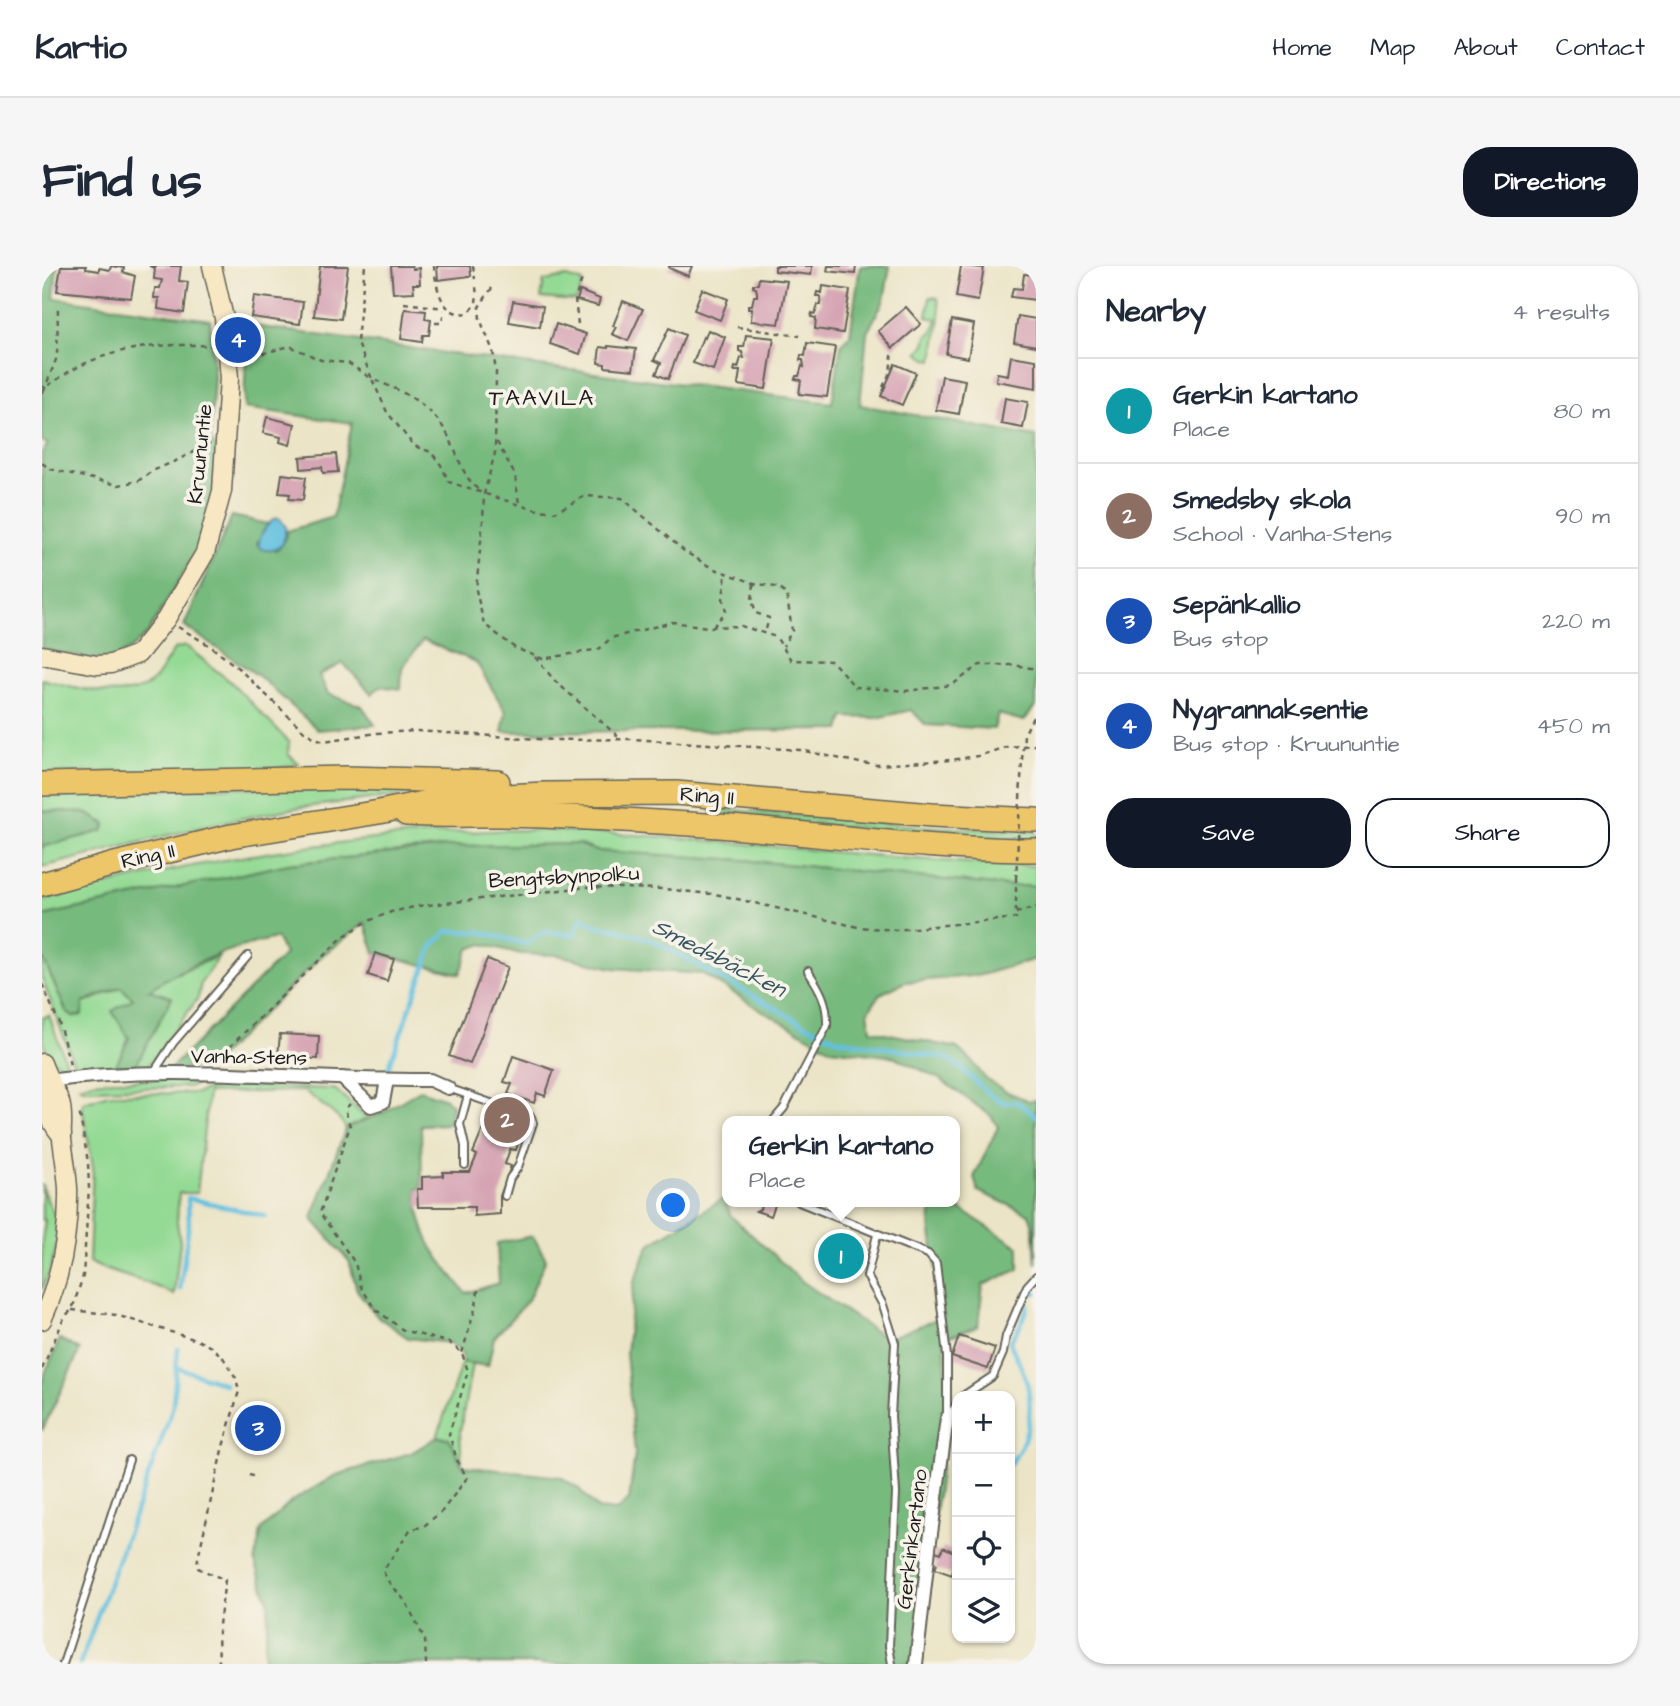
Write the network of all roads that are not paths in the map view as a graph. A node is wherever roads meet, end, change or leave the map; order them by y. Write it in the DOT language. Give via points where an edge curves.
graph roads {
  1 [pos="212,266"];
  2 [pos="42,655"];
  3 [pos="42,783"];
  4 [pos="676,793"];
  5 [pos="379,812"];
  6 [pos="1036,820"];
  7 [pos="1036,850"];
  8 [pos="42,884"];
  9 [pos="248,956"];
  10 [pos="808,971"];
  11 [pos="42,1063"];
  12 [pos="153,1074"];
  13 [pos="342,1079"];
  14 [pos="387,1080"];
  15 [pos="48,1081"];
  16 [pos="448,1088"];
  17 [pos="468,1095"];
  18 [pos="777,1116"];
  19 [pos="465,1165"];
  20 [pos="505,1196"];
  21 [pos="811,1207"];
  22 [pos="877,1235"];
  23 [pos="1036,1276"];
  24 [pos="42,1320"];
  25 [pos="970,1391"];
  26 [pos="952,1411"];
  27 [pos="947,1418"];
  28 [pos="129,1460"];
  29 [pos="63,1664"];
  30 [pos="892,1664"];
  31 [pos="916,1664"];
  1 -- 2 [label="street, Kruununtie" via="229,359 222,491 205,553 166,619 138,654 97,666"];
  3 -- 4 [label="highway" via="347,778 601,784"];
  4 -- 5 [label="highway, Ring II" via="442,799"];
  4 -- 6 [label="highway, Ring II"];
  5 -- 7 [label="highway, Ring II" via="599,818"];
  5 -- 8 [label="highway, Ring II" via="231,836"];
  9 -- 12 [label="lane" via="173,1043"];
  10 -- 18 [label="lane" via="822,991 827,1026"];
  11 -- 15 [label="street"];
  12 -- 13 [label="street, Vanha-Stens"];
  12 -- 15 [label="street, Vanha-Stens" via="92,1074"];
  13 -- 14 [label="street, Vanha-Stens"];
  13 -- 14 [label="street" via="371,1106 383,1102"];
  14 -- 16 [label="street, Vanha-Stens" via="430,1080"];
  15 -- 24 [label="street" via="64,1118 68,1223 58,1278"];
  16 -- 17 [label="lane"];
  17 -- 19 [label="lane" via="460,1124"];
  17 -- 20 [label="lane" via="531,1118 533,1124"];
  21 -- 22 [label="lane"];
  22 -- 27 [label="lane" via="928,1254 936,1263 947,1356"];
  22 -- 30 [label="lane" via="867,1276 883,1305 894,1343"];
  23 -- 25 [label="lane" via="1027,1286 993,1376"];
  26 -- 27 [label="lane"];
  27 -- 31 [label="street, Gerkinkartano"];
  28 -- 29 [label="lane"];
}
